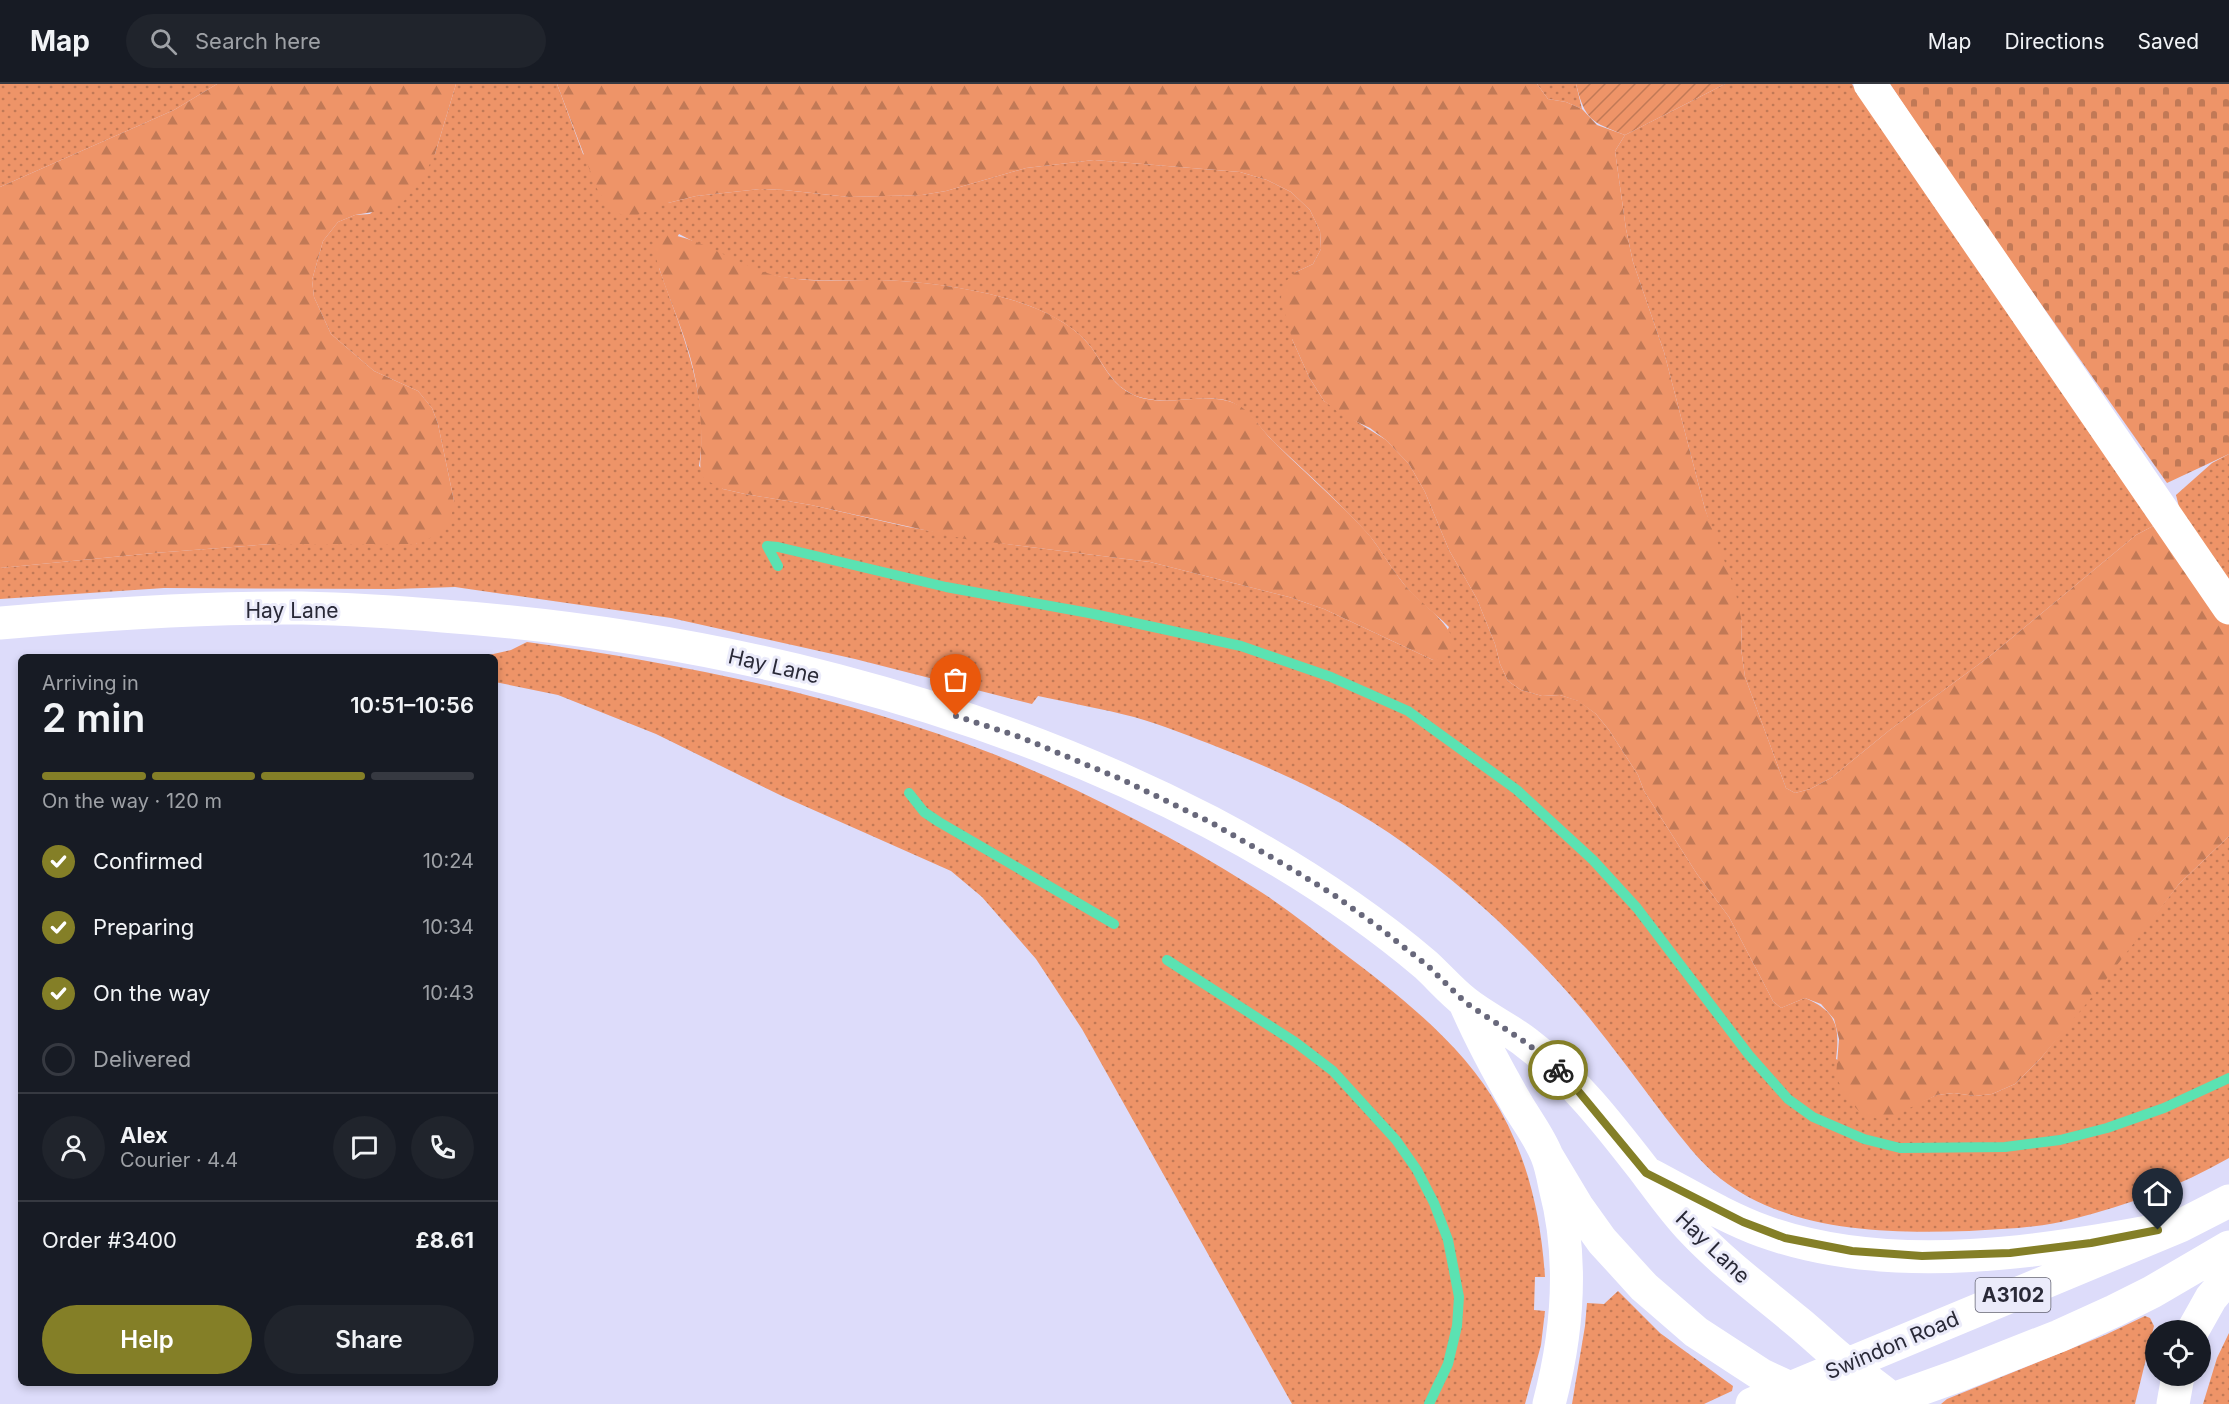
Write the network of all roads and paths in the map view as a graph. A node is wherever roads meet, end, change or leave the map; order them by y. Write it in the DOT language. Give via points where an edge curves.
graph roads {
  1 [pos="1869,84"];
  2 [pos="2229,608"];
  3 [pos="0,623"];
  4 [pos="1466,1003"];
  5 [pos="1547,1156"];
  6 [pos="1646,1173"];
  7 [pos="2229,1201"];
  8 [pos="2180,1226"];
  9 [pos="2229,1247"];
  10 [pos="2229,1277"];
  11 [pos="2199,1320"];
  12 [pos="1846,1364"];
  13 [pos="2176,1386"];
  14 [pos="1790,1388"];
  15 [pos="1896,1401"];
  16 [pos="1549,1404"];
  17 [pos="1752,1404"];
  18 [pos="2173,1404"];
  1 -- 2 [label="main road"];
  3 -- 4 [label="main road, Hay Lane" via="180,610 304,608 396,612 488,619 676,644 821,677 1020,737 1212,823 1334,895 1428,966"];
  4 -- 5 [label="main road, Hay Lane" via="1483,1044"];
  4 -- 6 [label="main road, Hay Lane" via="1528,1044 1570,1081"];
  5 -- 14 [label="main road" via="1602,1241 1644,1287 1696,1332 1762,1375"];
  5 -- 16 [label="main road, Hay Lane" via="1567,1256 1566,1320"];
  6 -- 8 [label="main road" via="1762,1230 1815,1245 1886,1255 2010,1253"];
  6 -- 12 [label="main road, Hay Lane" via="1693,1231"];
  7 -- 8 [label="main road, Swindon Road / A3102"];
  8 -- 12 [label="main road, Swindon Road / A3102"];
  9 -- 15 [label="main road" via="2114,1311"];
  10 -- 11 [label="main road"];
  12 -- 14 [label="main road, Swindon Road / A3102"];
  12 -- 15 [label="main road, Hay Lane"];
  13 -- 18 [label="main road"];
  14 -- 15 [label="main road" via="1835,1397"];
  14 -- 17 [label="main road, Swindon Road / A3102"];
}
